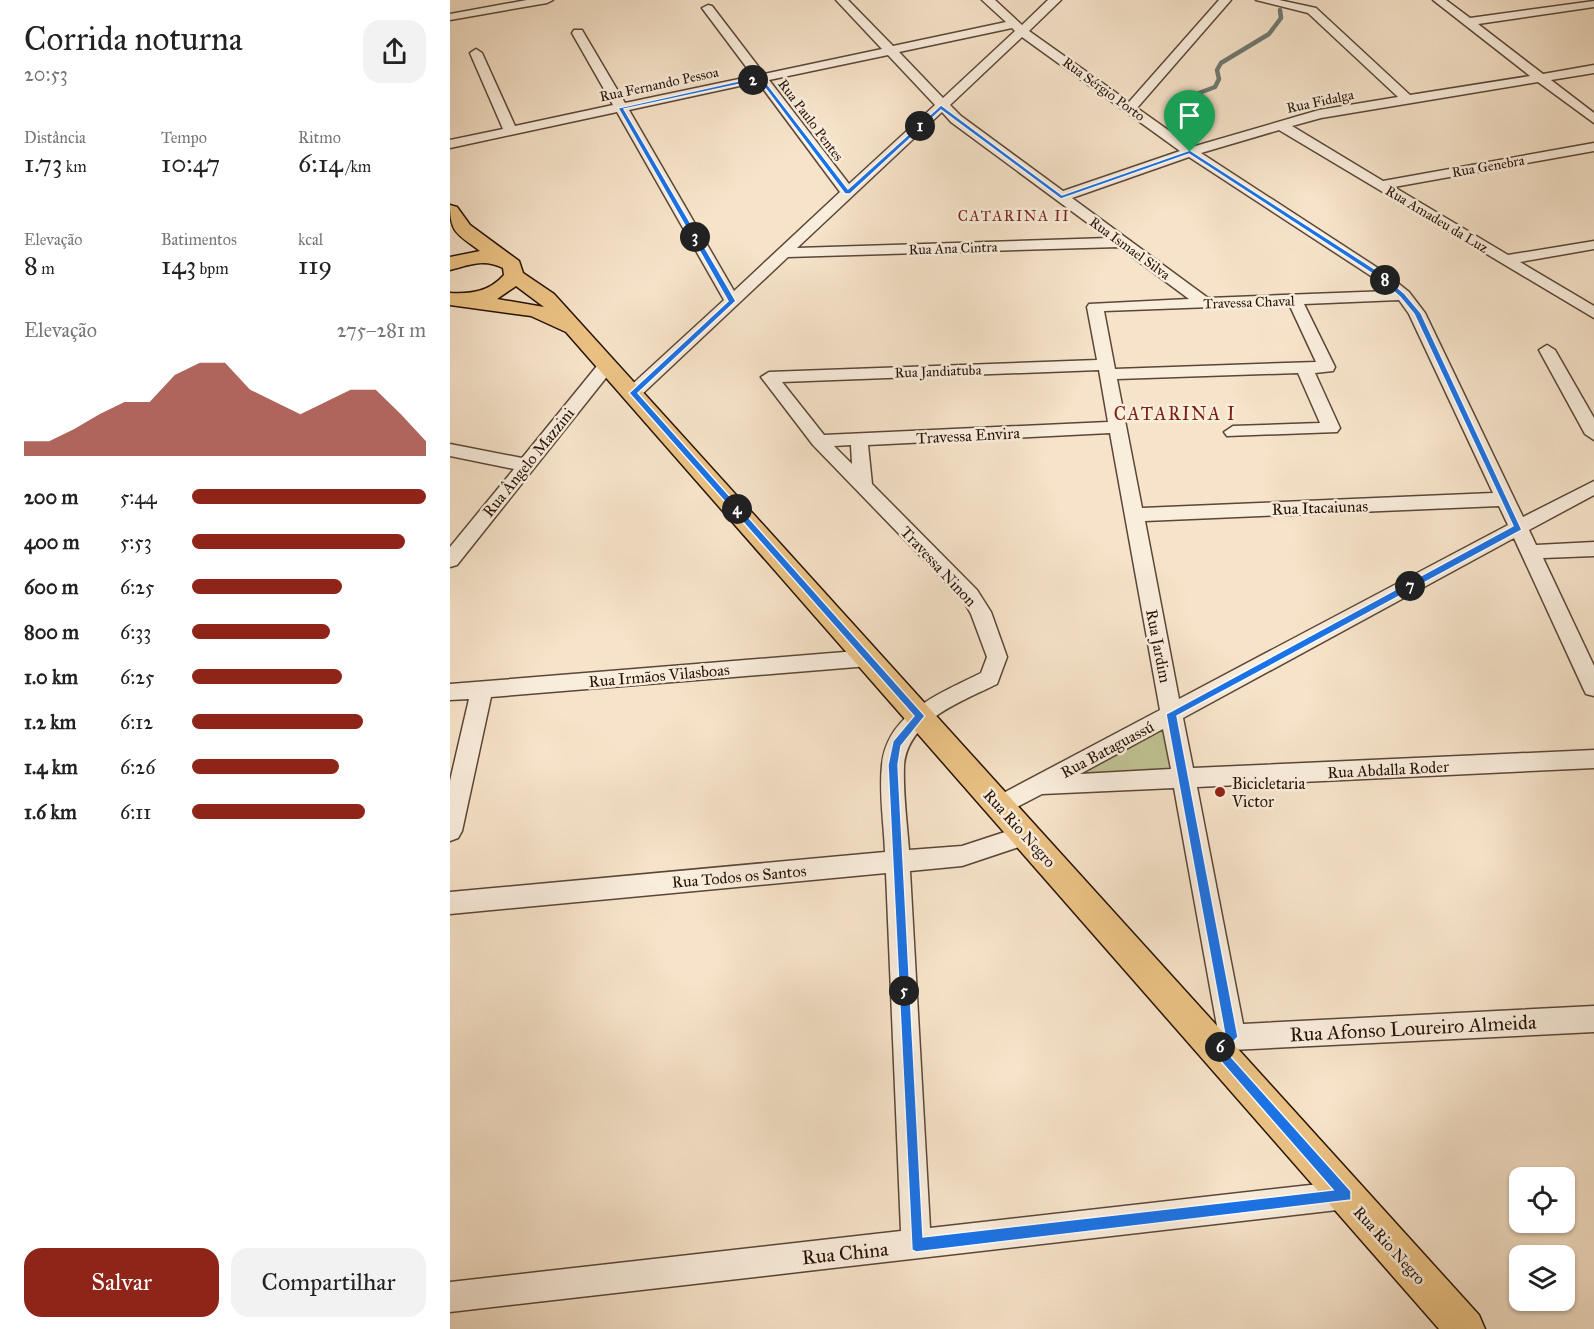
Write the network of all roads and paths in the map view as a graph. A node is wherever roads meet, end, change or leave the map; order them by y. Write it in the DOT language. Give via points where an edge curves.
graph roads {
  1 [pos="547,0"];
  2 [pos="842,0"];
  3 [pos="988,0"];
  4 [pos="1055,0"];
  5 [pos="1225,0"];
  6 [pos="1262,0"];
  7 [pos="1322,0"];
  8 [pos="1439,0"];
  9 [pos="1594,4"];
  10 [pos="708,8"];
  11 [pos="1312,10"];
  12 [pos="450,17"];
  13 [pos="1468,22"];
  14 [pos="1018,28"];
  15 [pos="578,33"];
  16 [pos="889,51"];
  17 [pos="476,53"];
  18 [pos="1594,69"];
  19 [pos="761,78"];
  20 [pos="1540,78"];
  21 [pos="1407,99"];
  22 [pos="941,107"];
  23 [pos="1131,107"];
  24 [pos="621,108"];
  25 [pos="1594,119"];
  26 [pos="1280,125"];
  27 [pos="511,131"];
  28 [pos="450,144"];
  29 [pos="1594,147"];
  30 [pos="1190,152"];
  31 [pos="1382,185"];
  32 [pos="848,193"];
  33 [pos="1061,197"];
  34 [pos="450,211"];
  35 [pos="463,229"];
  36 [pos="1122,242"];
  37 [pos="1594,245"];
  38 [pos="783,253"];
  39 [pos="501,258"];
  40 [pos="1507,260"];
  41 [pos="451,264"];
  42 [pos="514,276"];
  43 [pos="1403,295"];
  44 [pos="460,300"];
  45 [pos="732,301"];
  46 [pos="1295,301"];
  47 [pos="1205,303"];
  48 [pos="1095,307"];
  49 [pos="1594,313"];
  50 [pos="572,328"];
  51 [pos="1547,350"];
  52 [pos="607,365"];
  53 [pos="1305,369"];
  54 [pos="1107,370"];
  55 [pos="769,377"];
  56 [pos="633,393"];
  57 [pos="1118,427"];
  58 [pos="1233,432"];
  59 [pos="1594,434"];
  60 [pos="859,440"];
  61 [pos="819,441"];
  62 [pos="450,450"];
  63 [pos="526,465"];
  64 [pos="863,487"];
  65 [pos="1594,487"];
  66 [pos="1505,499"];
  67 [pos="1134,514"];
  68 [pos="1518,528"];
  69 [pos="1594,549"];
  70 [pos="1530,552"];
  71 [pos="450,560"];
  72 [pos="869,658"];
  73 [pos="1594,688"];
  74 [pos="482,689"];
  75 [pos="450,692"];
  76 [pos="1171,714"];
  77 [pos="920,716"];
  78 [pos="1594,759"];
  79 [pos="1183,779"];
  80 [pos="1038,786"];
  81 [pos="1000,806"];
  82 [pos="450,831"];
  83 [pos="1026,835"];
  84 [pos="898,861"];
  85 [pos="450,903"];
  86 [pos="1594,1019"];
  87 [pos="1224,1043"];
  88 [pos="1346,1195"];
  89 [pos="916,1245"];
  90 [pos="450,1297"];
  91 [pos="1465,1329"];
  1 -- 12 [label="street"];
  2 -- 16 [label="street, Rua Ismael Silva"];
  3 -- 14 [label="street, Rua Sérgio Porto"];
  4 -- 14 [label="street"];
  5 -- 23 [label="street"];
  6 -- 11 [label="street"];
  7 -- 11 [label="street"];
  8 -- 13 [label="street"];
  9 -- 13 [label="street"];
  10 -- 19 [label="street, Rua Paulo Pentes"];
  11 -- 21 [label="street"];
  13 -- 20 [label="street"];
  14 -- 16 [label="street, Rua Fernando Pessoa"];
  14 -- 22 [label="street"];
  14 -- 23 [label="street, Rua Sérgio Porto"];
  15 -- 24 [label="street"];
  16 -- 19 [label="street, Rua Fernando Pessoa"];
  16 -- 22 [label="street, Rua Ismael Silva"];
  17 -- 27 [label="street"];
  18 -- 20 [label="street, Rua Fidalga"];
  19 -- 24 [label="street, Rua Fernando Pessoa"];
  19 -- 32 [label="street, Rua Paulo Pentes"];
  20 -- 21 [label="street, Rua Fidalga"];
  20 -- 25 [label="street"];
  21 -- 26 [label="street, Rua Fidalga"];
  22 -- 32 [label="street"];
  22 -- 33 [label="street, Rua Ismael Silva"];
  23 -- 30 [label="street, Rua Sérgio Porto"];
  24 -- 27 [label="street, Rua Fernando Pessoa"];
  24 -- 45 [label="street"];
  26 -- 30 [label="street, Rua Fidalga"];
  26 -- 31 [label="street, Rua Amadeu da Luz"];
  27 -- 28 [label="street, Rua Fernando Pessoa"];
  29 -- 31 [label="street, Rua Genebra"];
  30 -- 33 [label="street, Rua Fidalga"];
  30 -- 43 [label="street, Rua Sérgio Porto" via="1379,275"];
  31 -- 40 [label="street, Rua Amadeu da Luz"];
  32 -- 38 [label="street"];
  33 -- 36 [label="street, Rua Ismael Silva"];
  34 -- 35 [label="main road"];
  35 -- 39 [label="main road"];
  35 -- 41 [label="main road" via="462,254"];
  36 -- 38 [label="street, Rua Ana Cintra"];
  36 -- 47 [label="street, Rua Ismael Silva"];
  37 -- 40 [label="street"];
  38 -- 45 [label="street"];
  39 -- 41 [label="main road" via="477,256"];
  39 -- 42 [label="main road, Rua Rio Negro" via="512,265"];
  40 -- 49 [label="street, Rua Amadeu da Luz"];
  42 -- 44 [label="main road" via="490,296"];
  42 -- 50 [label="main road, Rua Rio Negro" via="546,298"];
  43 -- 46 [label="street, Travessa Chaval"];
  43 -- 66 [label="street, Rua Sérgio Porto" via="1418,313"];
  44 -- 50 [label="main road, Rua Rio Negro" via="536,311"];
  45 -- 56 [label="street"];
  46 -- 47 [label="street, Travessa Chaval"];
  46 -- 53 [label="street, Rua Jandiatuba" via="1327,367"];
  47 -- 48 [label="street, Travessa Chaval"];
  48 -- 54 [label="street, Rua Jardim"];
  50 -- 52 [label="main road, Rua Rio Negro"];
  51 -- 59 [label="street"];
  52 -- 56 [label="main road, Rua Rio Negro"];
  52 -- 63 [label="street, Rua Ângelo Mazzini"];
  53 -- 54 [label="street, Rua Jandiatuba"];
  53 -- 58 [label="street" via="1331,428"];
  54 -- 55 [label="street, Rua Jandiatuba"];
  54 -- 57 [label="street, Rua Jardim"];
  55 -- 61 [label="street, Travessa Ninon"];
  56 -- 72 [label="main road, Rua Rio Negro"];
  57 -- 60 [label="street, Travessa Envira"];
  57 -- 67 [label="street, Rua Jardim"];
  60 -- 61 [label="street, Travessa Envira"];
  60 -- 64 [label="street"];
  61 -- 64 [label="street, Travessa Ninon"];
  62 -- 63 [label="street"];
  63 -- 71 [label="street, Rua Ângelo Mazzini"];
  64 -- 77 [label="street, Travessa Ninon" via="970,595 981,612 997,657 990,678"];
  65 -- 68 [label="street, Rua Bataguassú"];
  66 -- 67 [label="street, Rua Itacaiunas"];
  66 -- 68 [label="street, Rua Sérgio Porto"];
  67 -- 76 [label="street, Rua Jardim"];
  68 -- 70 [label="street, Rua Sérgio Porto"];
  68 -- 76 [label="street, Rua Bataguassú"];
  69 -- 70 [label="street"];
  70 -- 73 [label="street, Rua Sérgio Porto"];
  72 -- 74 [label="street, Rua Irmãos Vilasboas"];
  72 -- 77 [label="main road, Rua Rio Negro"];
  74 -- 75 [label="street, Rua Irmãos Vilasboas"];
  74 -- 82 [label="street"];
  76 -- 79 [label="street, Rua Jardim"];
  76 -- 80 [label="street, Rua Bataguassú"];
  77 -- 81 [label="main road, Rua Rio Negro"];
  77 -- 84 [label="street" via="897,744 893,765"];
  78 -- 79 [label="street, Rua Abdalla Roder"];
  79 -- 80 [label="street, Rua Abdalla Roder"];
  79 -- 87 [label="street, Rua Jardim"];
  80 -- 81 [label="street, Rua Bataguassú"];
  81 -- 83 [label="main road, Rua Rio Negro"];
  83 -- 84 [label="street, Rua Todos os Santos" via="962,855"];
  83 -- 87 [label="main road, Rua Rio Negro"];
  84 -- 85 [label="street, Rua Todos os Santos"];
  84 -- 89 [label="street"];
  86 -- 87 [label="street, Rua Afonso Loureiro Almeida"];
  87 -- 88 [label="main road, Rua Rio Negro"];
  88 -- 89 [label="street, Rua China"];
  88 -- 91 [label="main road, Rua Rio Negro"];
  89 -- 90 [label="street, Rua China"];
}
